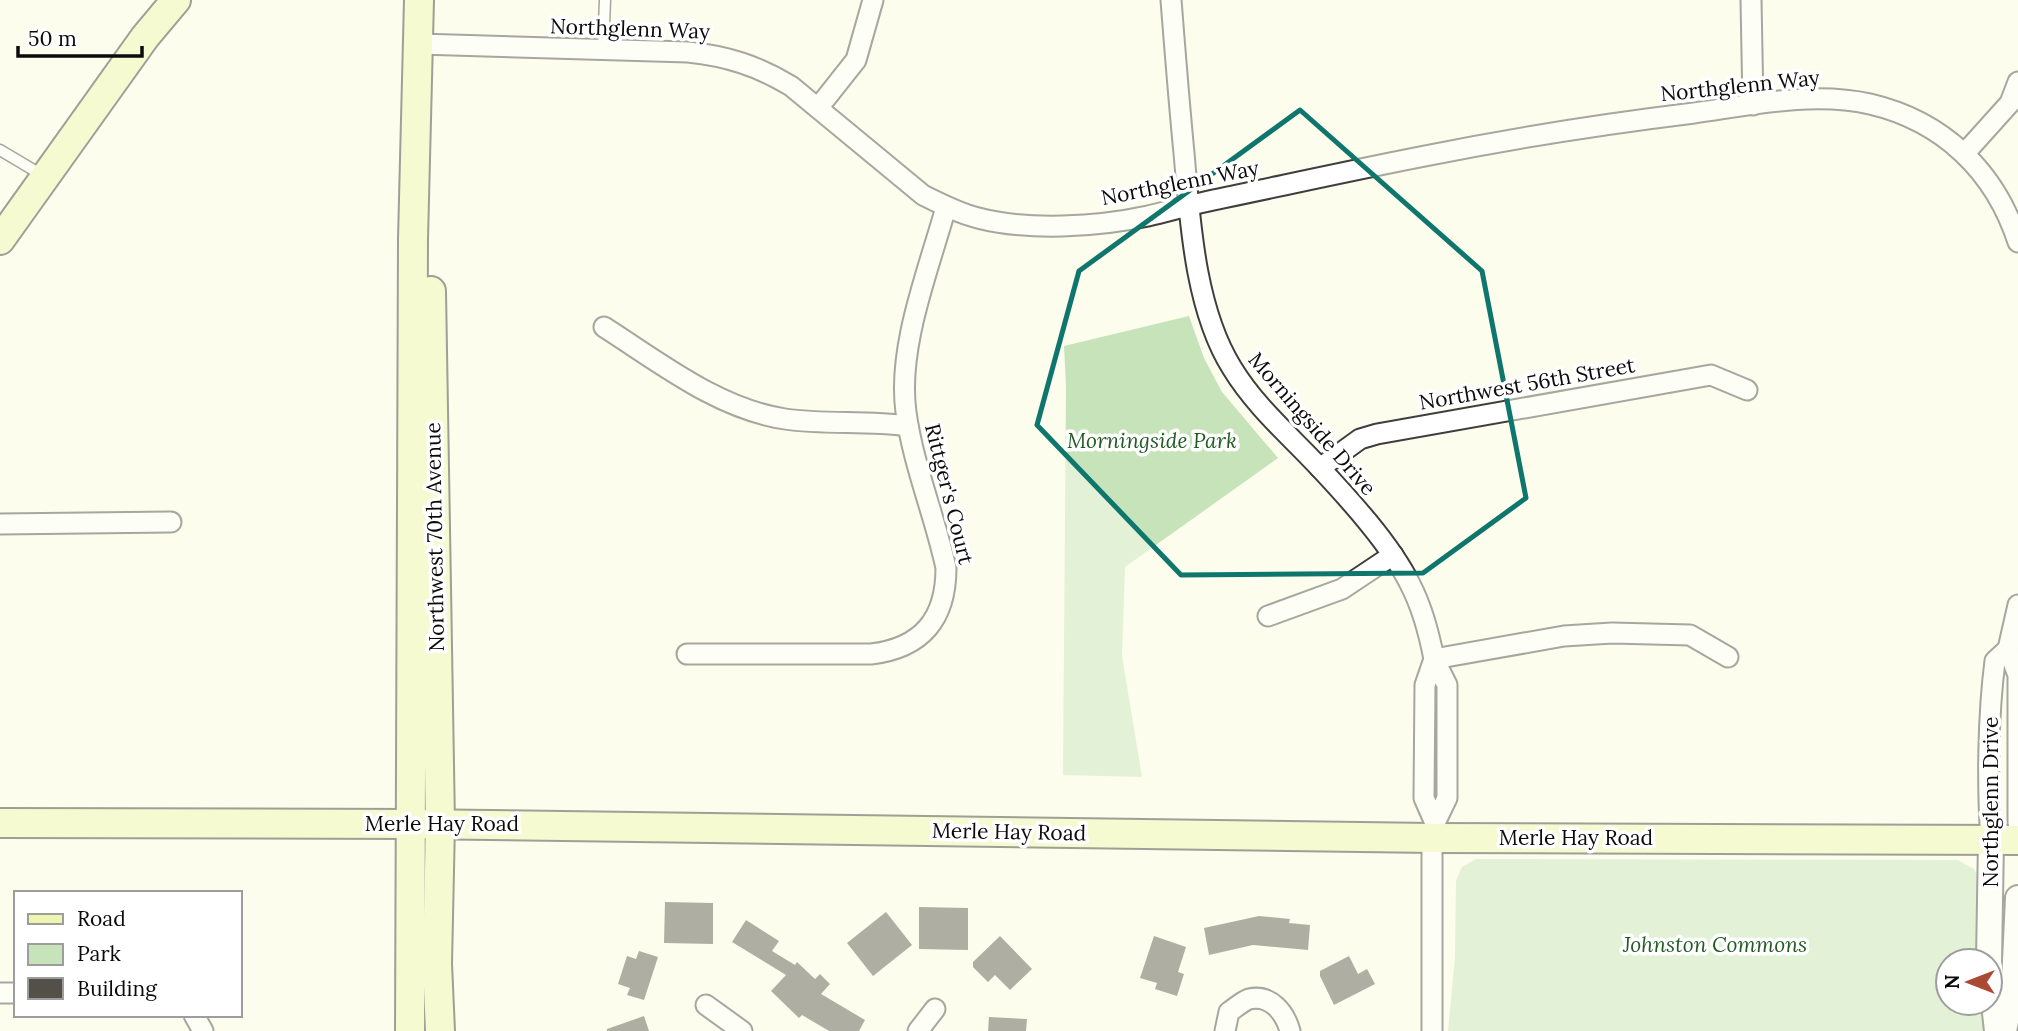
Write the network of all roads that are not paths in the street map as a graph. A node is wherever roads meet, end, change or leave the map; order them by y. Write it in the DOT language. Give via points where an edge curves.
graph roads {
  1 [pos="176,0"];
  2 [pos="419,0"];
  3 [pos="605,0"];
  4 [pos="873,0"];
  5 [pos="1171,0"];
  6 [pos="1751,0"];
  7 [pos="419,44"];
  8 [pos="603,50"];
  9 [pos="2018,82"];
  10 [pos="1753,105"];
  11 [pos="818,108"];
  12 [pos="0,150"];
  13 [pos="1965,153"];
  14 [pos="45,177"];
  15 [pos="1188,205"];
  16 [pos="946,207"];
  17 [pos="0,240"];
  18 [pos="2018,242"];
  19 [pos="604,327"];
  20 [pos="1747,390"];
  21 [pos="908,426"];
  22 [pos="1320,468"];
  23 [pos="171,522"];
  24 [pos="0,524"];
  25 [pos="1393,555"];
  26 [pos="2018,605"];
  27 [pos="1268,616"];
  28 [pos="2013,650"];
  29 [pos="687,654"];
  30 [pos="1728,657"];
  31 [pos="1434,659"];
  32 [pos="0,822"];
  33 [pos="2018,822"];
  34 [pos="411,824"];
  35 [pos="440,824"];
  36 [pos="1434,830"];
  37 [pos="2005,840"];
  38 [pos="2018,898"];
  39 [pos="1991,947"];
  40 [pos="2017,965"];
  41 [pos="706,1005"];
  42 [pos="935,1009"];
  43 [pos="410,1031"];
  44 [pos="439,1031"];
  45 [pos="742,1031"];
  46 [pos="918,1031"];
  47 [pos="1225,1031"];
  48 [pos="1290,1031"];
  49 [pos="1432,1031"];
  50 [pos="2004,1031"];
  1 -- 14 [label="main road"];
  2 -- 7 [label="main road, Northwest 70th Avenue"];
  3 -- 8 [label="lane"];
  4 -- 11 [label="street" via="856,60"];
  5 -- 15 [label="street, Morningside Drive"];
  6 -- 10 [label="street"];
  7 -- 8 [label="street, Northglenn Way"];
  7 -- 34 [label="main road, Northwest 70th Avenue" via="413,239"];
  7 -- 35 [label="main road, Northwest 70th Avenue" via="428,96"];
  8 -- 11 [label="street, Northglenn Way" via="688,52 741,61 792,86"];
  9 -- 13 [label="street" via="2010,103"];
  10 -- 13 [label="street, Northglenn Way" via="1816,99 1868,104 1923,123"];
  10 -- 15 [label="street, Northglenn Way" via="1512,139"];
  11 -- 16 [label="street, Northglenn Way" via="901,178"];
  12 -- 14 [label="lane"];
  13 -- 18 [label="street" via="2000,198"];
  14 -- 17 [label="main road"];
  15 -- 16 [label="street, Northglenn Way" via="1147,216 1063,225 1003,223"];
  15 -- 22 [label="street, Morningside Drive" via="1211,326 1219,344 1251,395"];
  16 -- 21 [label="street, Rittger's Court" via="906,357"];
  19 -- 21 [label="street" via="708,392 744,408 816,423"];
  20 -- 22 [label="street, Northwest 56th Street" via="1711,374 1377,434 1360,439"];
  21 -- 29 [label="street, Rittger's Court" via="946,568 942,605 922,634 907,645 871,654"];
  22 -- 25 [label="street, Morningside Drive"];
  23 -- 24 [label="street"];
  25 -- 27 [label="street" via="1342,589"];
  25 -- 31 [label="street, Morningside Drive" via="1422,612"];
  26 -- 28 [label="street, Northglenn Drive"];
  28 -- 33 [label="street, Northglenn Drive" via="2018,674"];
  28 -- 37 [label="street, Northglenn Drive" via="1995,661 1992,685 1989,814"];
  30 -- 31 [label="street" via="1690,635 1612,633 1564,636"];
  31 -- 36 [label="street, Morningside Drive" via="1447,685 1447,798"];
  32 -- 34 [label="main road, Merle Hay Road"];
  34 -- 35 [label="main road, Merle Hay Road"];
  34 -- 43 [label="main road, Northwest 70th Avenue"];
  35 -- 36 [label="main road, Merle Hay Road"];
  35 -- 44 [label="main road, Northwest 70th Avenue"];
  36 -- 37 [label="main road, Merle Hay Road"];
  36 -- 49 [label="street, Morningside Drive"];
  37 -- 39 [label="street, Northglenn Drive"];
  38 -- 40 [label="street, Northglenn Drive"];
  40 -- 50 [label="street, Northglenn Drive"];
  41 -- 45 [label="street"];
  42 -- 46 [label="street"];
  47 -- 48 [label="street" via="1229,1012 1249,999 1271,1001 1286,1017"];
}
